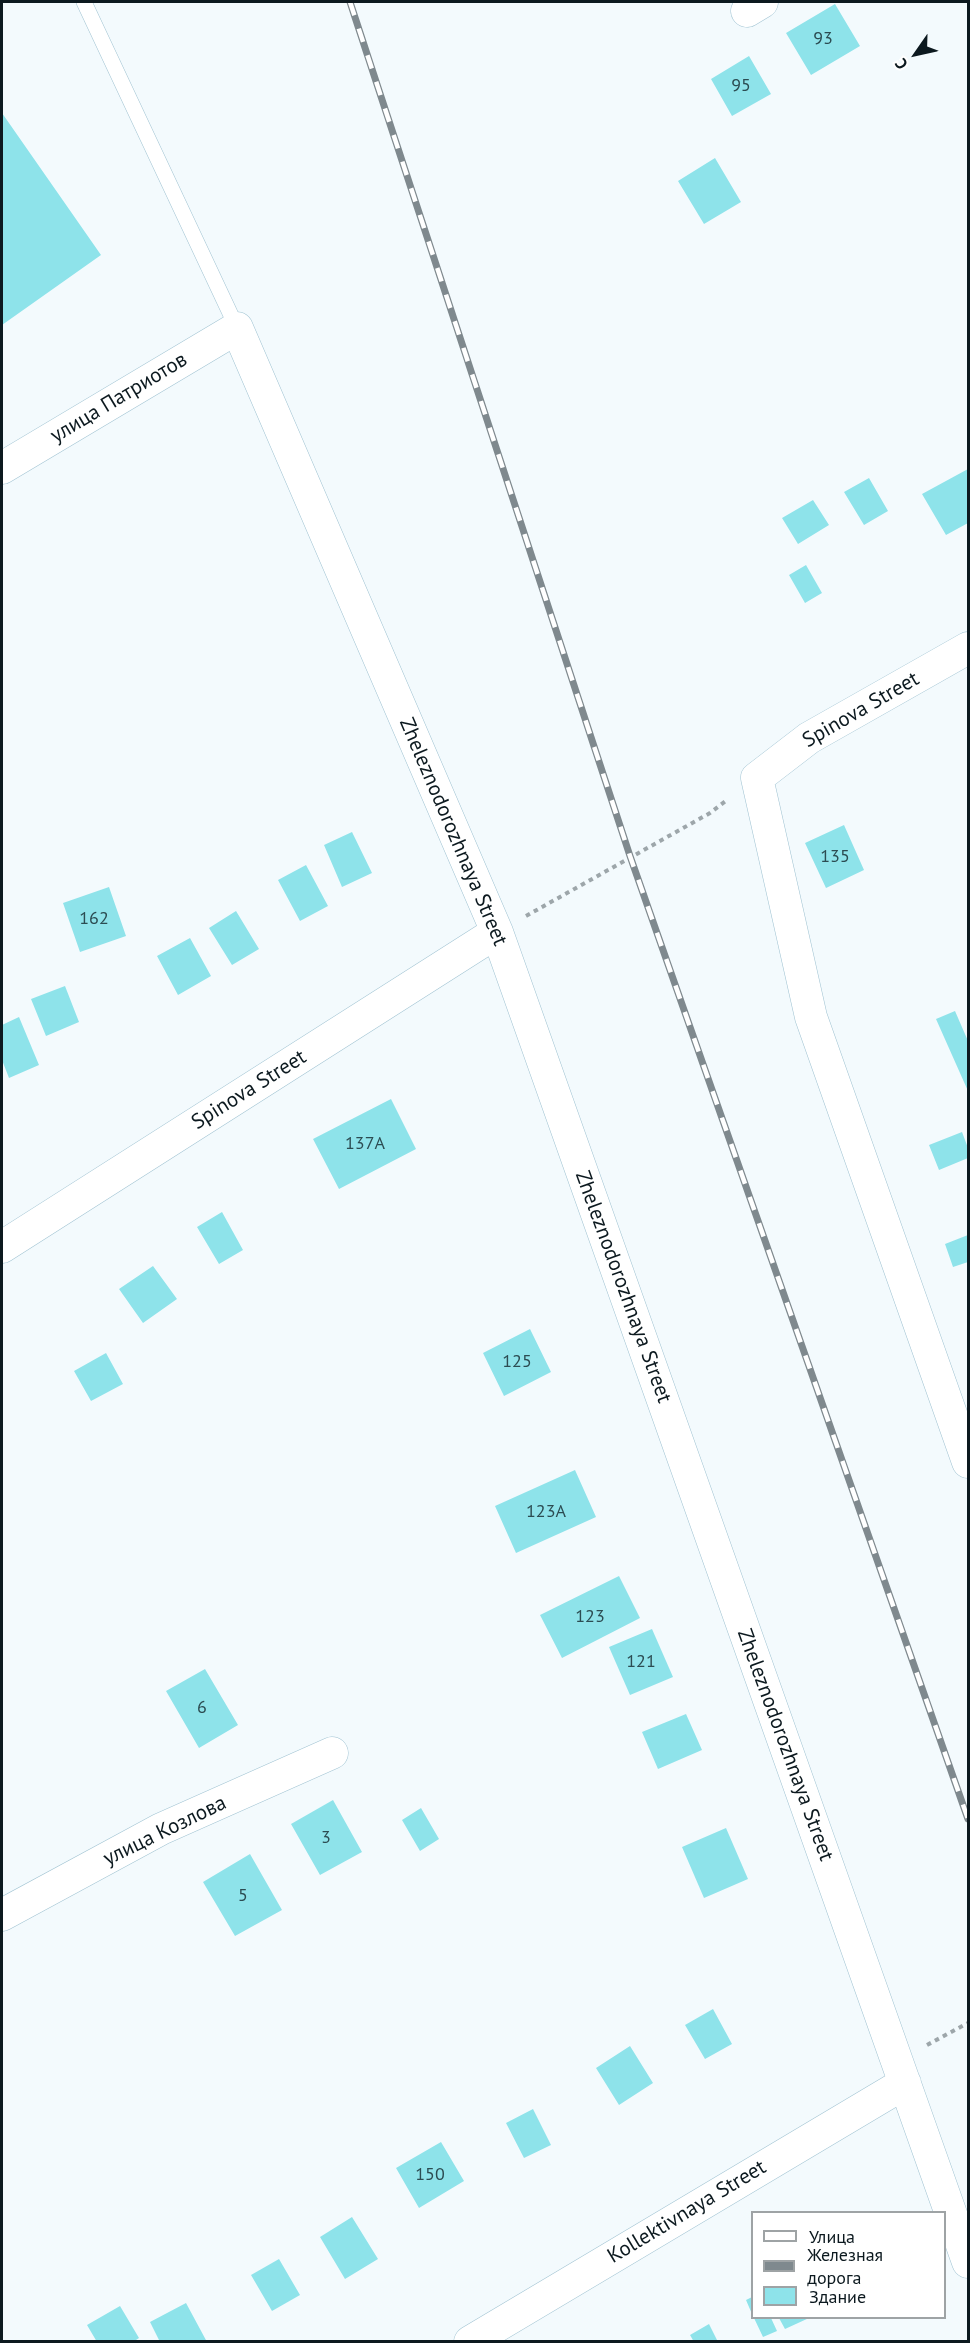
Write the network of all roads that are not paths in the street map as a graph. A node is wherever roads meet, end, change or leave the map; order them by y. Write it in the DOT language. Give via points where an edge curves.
graph roads {
  1 [pos="84,2"];
  2 [pos="237,328"];
  3 [pos="2,468"];
  4 [pos="969,648"];
  5 [pos="497,932"];
  6 [pos="2,1247"];
  7 [pos="969,1462"];
  8 [pos="332,1753"];
  9 [pos="2,1915"];
  10 [pos="905,2083"];
  11 [pos="969,2262"];
  12 [pos="470,2342"];
  1 -- 2 [label="lane"];
  2 -- 3 [label="street, улица Патриотов"];
  2 -- 5 [label="street, Zheleznodorozhnaya Street"];
  4 -- 7 [label="street, Spinova Street" via="809,738 757,778 811,1017"];
  5 -- 6 [label="street, Spinova Street"];
  5 -- 10 [label="street, Zheleznodorozhnaya Street"];
  8 -- 9 [label="street, улица Козлова" via="161,1829"];
  10 -- 11 [label="street, Zheleznodorozhnaya Street"];
  10 -- 12 [label="street, Kollektivnaya Street"];
}
